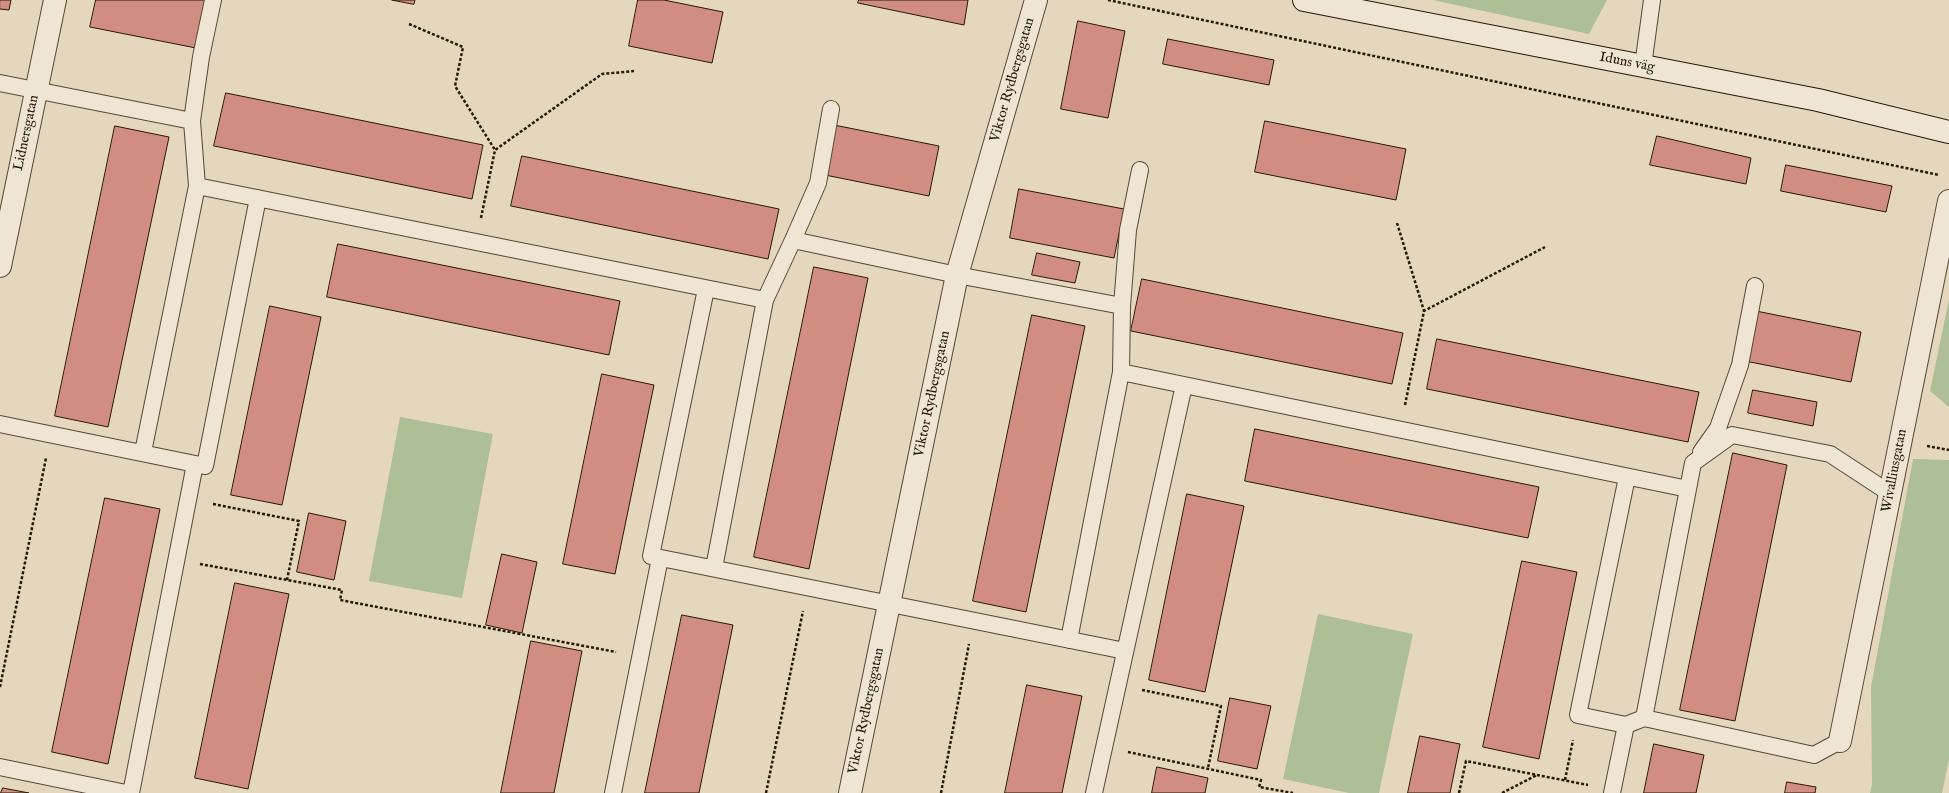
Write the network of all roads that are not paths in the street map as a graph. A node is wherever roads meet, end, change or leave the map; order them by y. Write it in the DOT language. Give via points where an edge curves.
graph roads {
  1 [pos="55,0"];
  2 [pos="213,0"];
  3 [pos="1036,0"];
  4 [pos="1304,0"];
  5 [pos="1652,0"];
  6 [pos="1643,66"];
  7 [pos="0,83"];
  8 [pos="36,90"];
  9 [pos="831,109"];
  10 [pos="192,121"];
  11 [pos="1949,132"];
  12 [pos="1140,170"];
  13 [pos="197,186"];
  14 [pos="258,198"];
  15 [pos="1949,201"];
  16 [pos="793,240"];
  17 [pos="0,266"];
  18 [pos="957,275"];
  19 [pos="1755,286"];
  20 [pos="706,289"];
  21 [pos="765,300"];
  22 [pos="1122,306"];
  23 [pos="1121,372"];
  24 [pos="1184,385"];
  25 [pos="0,424"];
  26 [pos="143,452"];
  27 [pos="1693,463"];
  28 [pos="195,464"];
  29 [pos="1627,477"];
  30 [pos="1688,489"];
  31 [pos="1890,494"];
  32 [pos="660,558"];
  33 [pos="714,568"];
  34 [pos="889,604"];
  35 [pos="1069,640"];
  36 [pos="1125,651"];
  37 [pos="1644,718"];
  38 [pos="1626,724"];
  39 [pos="1840,741"];
  40 [pos="0,767"];
  41 [pos="104,791"];
  42 [pos="1612,791"];
  43 [pos="126,793"];
  44 [pos="131,793"];
  45 [pos="613,793"];
  46 [pos="850,793"];
  47 [pos="1094,793"];
  1 -- 8 [label="street, Lidnersgatan"];
  2 -- 10 [label="lane" via="201,57"];
  3 -- 18 [label="street, Viktor Rydbergsgatan"];
  4 -- 6 [label="street, Iduns väg"];
  5 -- 6 [label="lane"];
  6 -- 11 [label="street, Iduns väg" via="1818,100"];
  7 -- 8 [label="lane"];
  8 -- 10 [label="lane"];
  8 -- 17 [label="street, Lidnersgatan"];
  9 -- 16 [label="lane" via="818,183"];
  10 -- 13 [label="lane"];
  12 -- 22 [label="lane" via="1128,230"];
  13 -- 14 [label="lane"];
  13 -- 26 [label="lane"];
  14 -- 20 [label="lane"];
  14 -- 28 [label="lane" via="205,466"];
  15 -- 31 [label="street, Wivalliusgatan"];
  16 -- 18 [label="lane"];
  16 -- 21 [label="lane"];
  18 -- 22 [label="lane"];
  18 -- 34 [label="street, Viktor Rydbergsgatan"];
  19 -- 27 [label="lane" via="1740,365 1718,428"];
  20 -- 21 [label="lane"];
  20 -- 32 [label="lane" via="652,556"];
  21 -- 33 [label="lane"];
  22 -- 23 [label="lane"];
  23 -- 24 [label="lane"];
  23 -- 35 [label="lane"];
  24 -- 29 [label="lane"];
  24 -- 36 [label="lane"];
  25 -- 26 [label="lane"];
  26 -- 28 [label="lane"];
  27 -- 30 [label="lane"];
  27 -- 31 [label="lane" via="1732,435 1830,454"];
  28 -- 44 [label="lane"];
  29 -- 30 [label="lane"];
  29 -- 38 [label="lane" via="1578,715"];
  30 -- 37 [label="lane"];
  31 -- 39 [label="street, Wivalliusgatan"];
  32 -- 33 [label="lane"];
  32 -- 45 [label="lane"];
  33 -- 34 [label="lane"];
  34 -- 35 [label="lane"];
  34 -- 46 [label="street, Viktor Rydbergsgatan"];
  35 -- 36 [label="lane"];
  36 -- 47 [label="lane"];
  37 -- 38 [label="lane"];
  37 -- 39 [label="lane" via="1814,755"];
  38 -- 42 [label="lane"];
  40 -- 41 [label="lane"];
  41 -- 43 [label="lane"];
}
